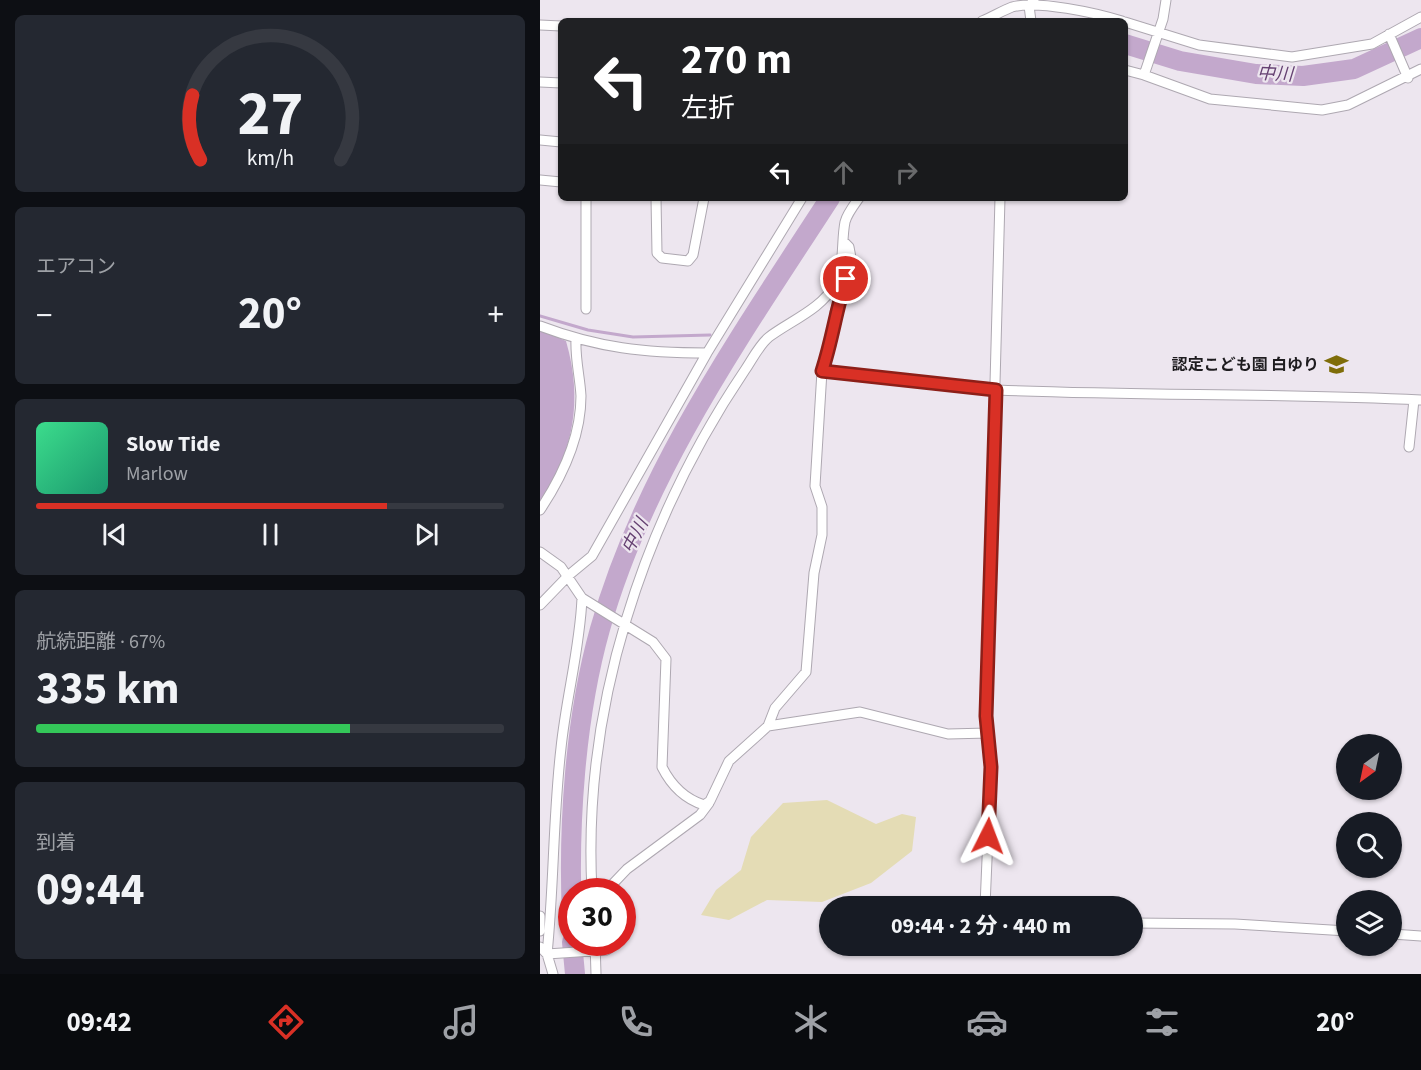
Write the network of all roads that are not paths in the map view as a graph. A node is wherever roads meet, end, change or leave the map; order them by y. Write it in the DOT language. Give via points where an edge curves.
graph roads {
  1 [pos="1166,0"];
  2 [pos="1031,3"];
  3 [pos="1421,17"];
  4 [pos="988,18"];
  5 [pos="1114,18"];
  6 [pos="1128,22"];
  7 [pos="540,25"];
  8 [pos="558,26"];
  9 [pos="1157,32"];
  10 [pos="1389,34"];
  11 [pos="1421,69"];
  12 [pos="1128,71"];
  13 [pos="1144,75"];
  14 [pos="1408,78"];
  15 [pos="540,82"];
  16 [pos="558,83"];
  17 [pos="540,140"];
  18 [pos="558,142"];
  19 [pos="540,180"];
  20 [pos="558,182"];
  21 [pos="586,201"];
  22 [pos="656,201"];
  23 [pos="703,201"];
  24 [pos="800,201"];
  25 [pos="852,201"];
  26 [pos="1000,201"];
  27 [pos="844,242"];
  28 [pos="585,309"];
  29 [pos="540,326"];
  30 [pos="576,339"];
  31 [pos="707,353"];
  32 [pos="822,371"];
  33 [pos="996,390"];
  34 [pos="1418,400"];
  35 [pos="1409,447"];
  36 [pos="540,510"];
  37 [pos="540,552"];
  38 [pos="568,575"];
  39 [pos="584,599"];
  40 [pos="540,605"];
  41 [pos="627,625"];
  42 [pos="768,726"];
  43 [pos="988,733"];
  44 [pos="710,801"];
  45 [pos="592,878"];
  46 [pos="618,878"];
  47 [pos="985,896"];
  48 [pos="540,916"];
  49 [pos="1143,923"];
  50 [pos="1336,930"];
  51 [pos="540,931"];
  52 [pos="1402,935"];
  53 [pos="1421,936"];
  54 [pos="546,952"];
  55 [pos="595,956"];
  56 [pos="553,974"];
  57 [pos="596,974"];
  1 -- 9 [label="street"];
  2 -- 4 [label="street"];
  2 -- 5 [label="street"];
  3 -- 10 [label="street"];
  6 -- 9 [label="street"];
  7 -- 8 [label="street"];
  9 -- 10 [label="street" via="1199,45 1292,57 1372,44"];
  9 -- 13 [label="street"];
  10 -- 14 [label="street"];
  11 -- 14 [label="street"];
  12 -- 13 [label="street"];
  13 -- 14 [label="street" via="1210,99 1322,110 1348,105"];
  15 -- 16 [label="street"];
  17 -- 18 [label="street"];
  19 -- 20 [label="street"];
  21 -- 28 [label="street"];
  22 -- 23 [label="street" via="657,253 662,258 687,261 693,255"];
  24 -- 31 [label="street"];
  25 -- 27 [label="street"];
  26 -- 33 [label="street"];
  27 -- 32 [label="street" via="852,263"];
  27 -- 41 [label="street" via="835,284 819,303 766,339 732,390 673,496 633,594"];
  29 -- 30 [label="street"];
  30 -- 31 [label="street" via="647,353"];
  30 -- 36 [label="street" via="581,395 578,422 564,466"];
  31 -- 38 [label="street" via="592,556"];
  32 -- 33 [label="street"];
  32 -- 42 [label="street" via="815,486 822,507 822,535 814,573 806,672 775,708"];
  33 -- 34 [label="street"];
  33 -- 43 [label="street"];
  34 -- 35 [label="street"];
  37 -- 38 [label="street"];
  38 -- 39 [label="street"];
  38 -- 40 [label="street"];
  39 -- 41 [label="street"];
  39 -- 54 [label="street" via="559,763"];
  41 -- 44 [label="street" via="653,642 666,659 662,767 692,801 704,805"];
  41 -- 45 [label="street" via="611,668 601,730 591,831"];
  42 -- 43 [label="street" via="860,712 948,734"];
  42 -- 44 [label="street" via="729,761"];
  43 -- 47 [label="street" via="991,767"];
  44 -- 46 [label="street" via="700,815"];
  48 -- 51 [label="street"];
  49 -- 50 [label="street"];
  52 -- 53 [label="street"];
  54 -- 56 [label="street"];
  55 -- 57 [label="street"];
}
